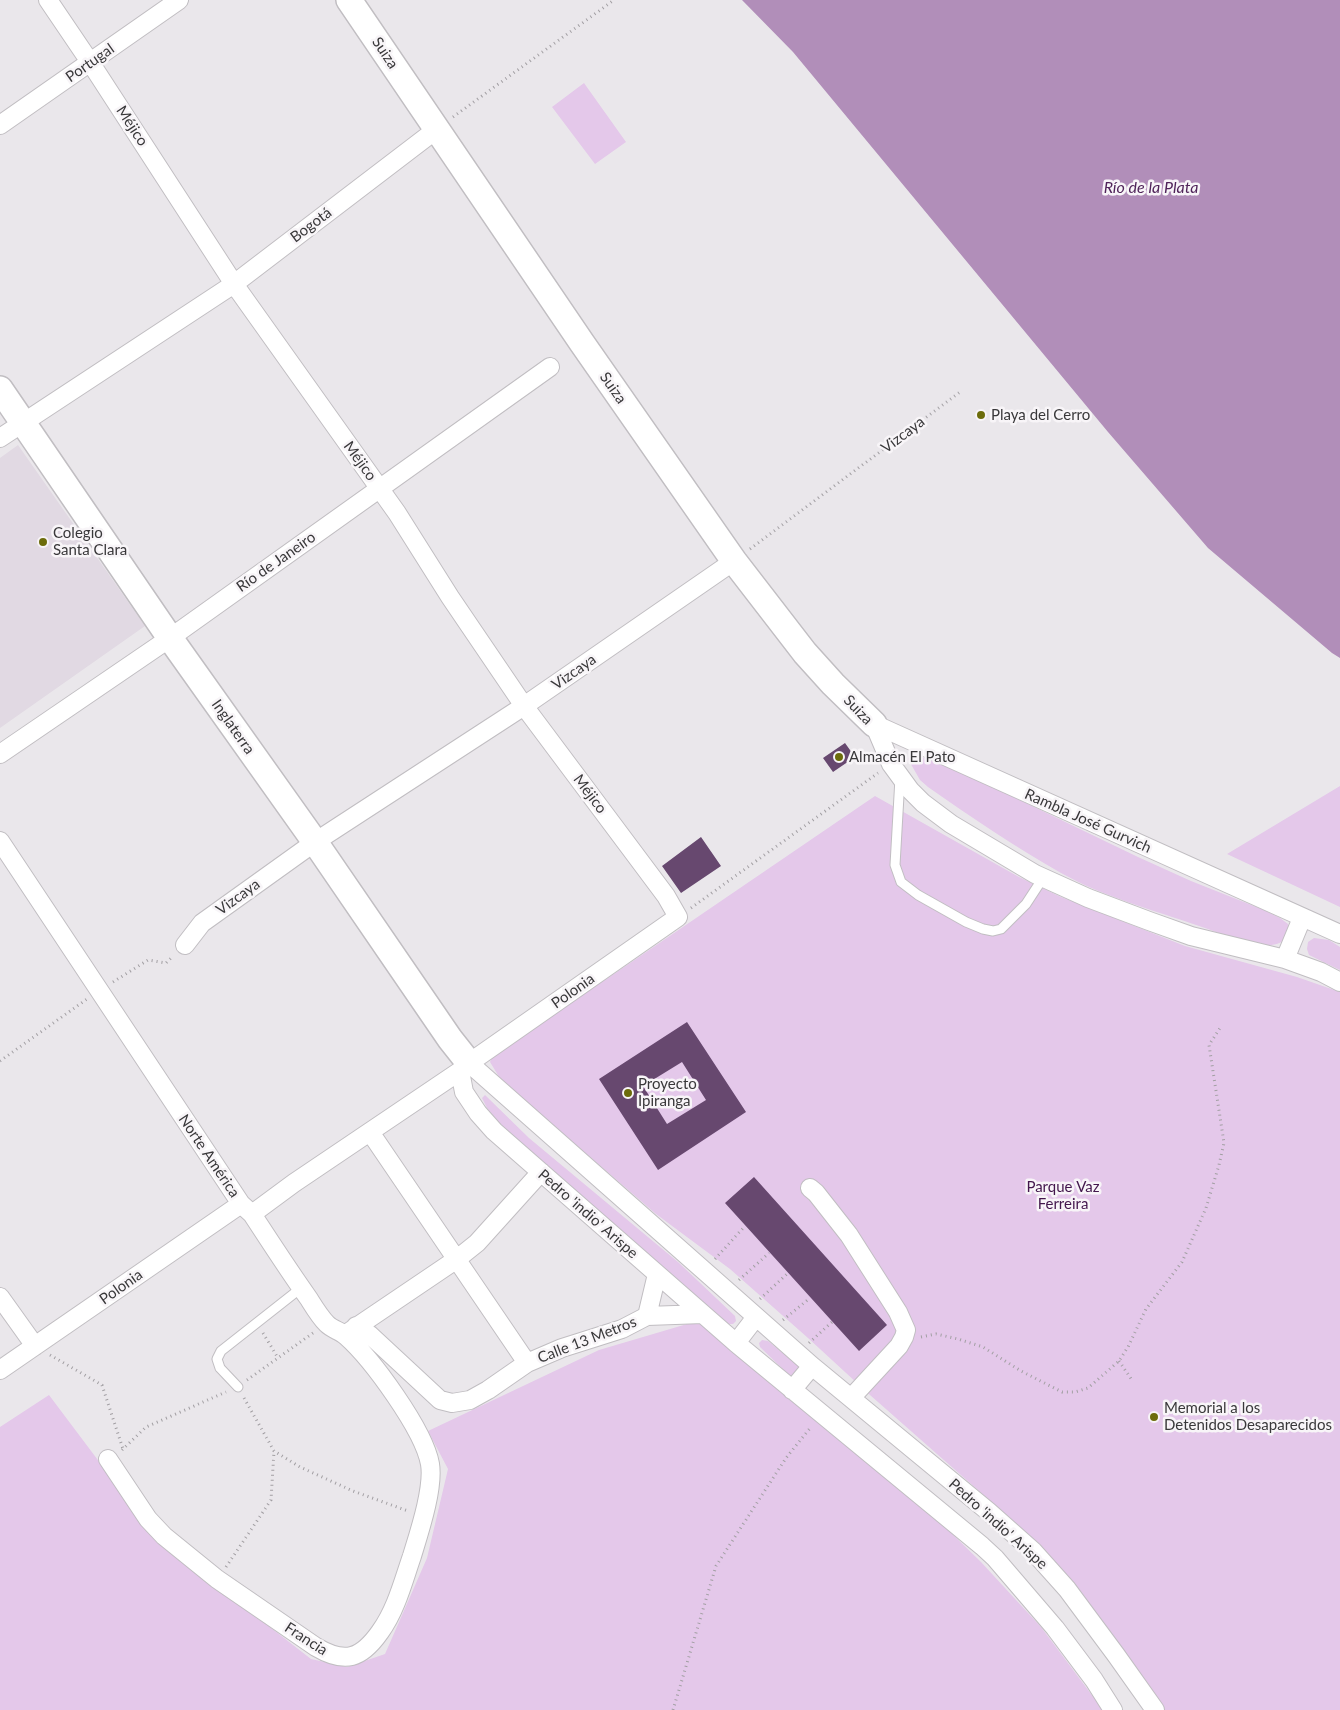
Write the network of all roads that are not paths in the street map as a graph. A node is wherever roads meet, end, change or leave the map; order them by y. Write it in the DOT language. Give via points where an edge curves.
graph roads {
  1 [pos="48,0"];
  2 [pos="179,0"];
  3 [pos="349,0"];
  4 [pos="90,62"];
  5 [pos="0,125"];
  6 [pos="437,129"];
  7 [pos="234,284"];
  8 [pos="550,367"];
  9 [pos="0,390"];
  10 [pos="22,422"];
  11 [pos="0,438"];
  12 [pos="380,489"];
  13 [pos="734,561"];
  14 [pos="170,638"];
  15 [pos="524,706"];
  16 [pos="874,724"];
  17 [pos="0,754"];
  18 [pos="895,771"];
  19 [pos="0,841"];
  20 [pos="315,842"];
  21 [pos="1043,878"];
  22 [pos="678,917"];
  23 [pos="1302,918"];
  24 [pos="1340,934"];
  25 [pos="186,945"];
  26 [pos="1285,958"];
  27 [pos="1340,982"];
  28 [pos="464,1067"];
  29 [pos="370,1132"];
  30 [pos="540,1172"];
  31 [pos="810,1188"];
  32 [pos="247,1209"];
  33 [pos="457,1259"];
  34 [pos="657,1274"];
  35 [pos="301,1288"];
  36 [pos="0,1297"];
  37 [pos="752,1313"];
  38 [pos="703,1314"];
  39 [pos="647,1316"];
  40 [pos="351,1331"];
  41 [pos="736,1343"];
  42 [pos="35,1346"];
  43 [pos="526,1363"];
  44 [pos="812,1366"];
  45 [pos="0,1370"];
  46 [pos="238,1387"];
  47 [pos="792,1390"];
  48 [pos="851,1398"];
  49 [pos="108,1459"];
  50 [pos="429,1460"];
  51 [pos="1113,1710"];
  52 [pos="1155,1710"];
  1 -- 4 [label="street, Méjico"];
  2 -- 4 [label="street, Portugal"];
  3 -- 6 [label="street, Suiza"];
  4 -- 5 [label="street, Portugal"];
  4 -- 7 [label="street, Méjico"];
  6 -- 7 [label="street, Bogotá"];
  6 -- 13 [label="street, Suiza"];
  7 -- 10 [label="street, Bogotá"];
  7 -- 12 [label="street, Méjico"];
  8 -- 12 [label="street, Río de Janeiro"];
  9 -- 10 [label="street, Inglaterra"];
  10 -- 11 [label="street, Bogotá"];
  10 -- 14 [label="street, Inglaterra"];
  12 -- 14 [label="street, Río de Janeiro"];
  12 -- 15 [label="street, Méjico"];
  13 -- 15 [label="street, Vizcaya"];
  13 -- 16 [label="street, Suiza" via="805,653"];
  14 -- 17 [label="street, Río de Janeiro"];
  14 -- 20 [label="street, Inglaterra"];
  15 -- 20 [label="street, Vizcaya"];
  15 -- 22 [label="street, Méjico" via="666,896"];
  16 -- 18 [label="street, Suiza"];
  16 -- 23 [label="street, Rambla José Gurvich"];
  18 -- 21 [label="street" via="923,803 951,824"];
  18 -- 21 [label="lane" via="895,865 901,882 918,895 966,922 993,931 1001,929 1026,904"];
  19 -- 32 [label="street, Norte América"];
  20 -- 25 [label="street, Vizcaya" via="202,923"];
  20 -- 28 [label="street, Inglaterra" via="450,1039"];
  21 -- 26 [label="street" via="1099,903 1192,936"];
  22 -- 28 [label="street, Polonia"];
  23 -- 24 [label="street, Rambla José Gurvich"];
  23 -- 26 [label="street"];
  26 -- 27 [label="street"];
  28 -- 29 [label="street, Polonia"];
  28 -- 30 [label="street, Pedro 'indio' Arispe" via="464,1092 478,1113"];
  28 -- 37 [label="street, Pedro 'indio' Arispe"];
  29 -- 32 [label="street, Polonia" via="294,1183"];
  29 -- 33 [label="street"];
  30 -- 33 [label="street" via="477,1243"];
  30 -- 34 [label="street, Pedro 'indio' Arispe"];
  31 -- 48 [label="street" via="833,1214 872,1271 906,1330 894,1353"];
  32 -- 35 [label="street, Norte América"];
  32 -- 42 [label="street, Polonia"];
  33 -- 40 [label="street"];
  33 -- 43 [label="street"];
  34 -- 38 [label="street, Pedro 'indio' Arispe"];
  34 -- 39 [label="street, Calle 13 Metros"];
  35 -- 40 [label="street, Norte América" via="326,1323"];
  35 -- 46 [label="lane" via="226,1347 217,1359 220,1368"];
  36 -- 42 [label="street"];
  37 -- 41 [label="street"];
  37 -- 44 [label="street, Pedro 'indio' Arispe"];
  38 -- 39 [label="street, Calle 13 Metros"];
  38 -- 41 [label="street, Pedro 'indio' Arispe"];
  39 -- 43 [label="street, Calle 13 Metros" via="622,1329"];
  40 -- 43 [label="street, Calle 13 Metros" via="370,1335 440,1400 452,1403 470,1400"];
  40 -- 50 [label="street, Norte América" via="420,1438"];
  41 -- 47 [label="street, Pedro 'indio' Arispe"];
  42 -- 45 [label="street, Polonia"];
  44 -- 47 [label="street"];
  44 -- 48 [label="street, Pedro 'indio' Arispe"];
  47 -- 51 [label="street, Pedro 'indio' Arispe" via="995,1558 1055,1628"];
  48 -- 52 [label="street, Pedro 'indio' Arispe" via="1033,1552 1067,1589"];
  49 -- 50 [label="street, Francia" via="148,1519 164,1536 217,1578 327,1654 343,1658 362,1652 371,1644 383,1628 401,1589 423,1516 430,1477"];
}
